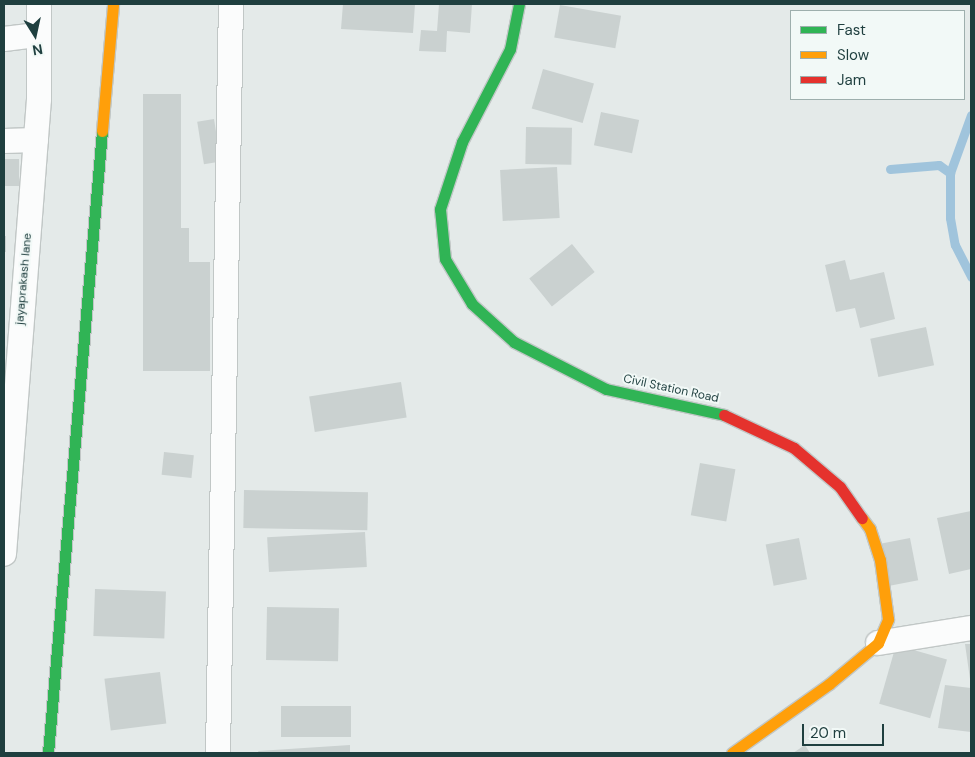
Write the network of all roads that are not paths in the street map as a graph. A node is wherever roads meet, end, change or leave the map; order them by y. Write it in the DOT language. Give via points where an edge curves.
graph roads {
  1 [pos="39,4"];
  2 [pos="113,4"];
  3 [pos="231,4"];
  4 [pos="519,4"];
  5 [pos="38,35"];
  6 [pos="4,38"];
  7 [pos="36,140"];
  8 [pos="4,141"];
  9 [pos="10,362"];
  10 [pos="4,554"];
  11 [pos="971,628"];
  12 [pos="878,643"];
  13 [pos="48,753"];
  14 [pos="218,753"];
  15 [pos="732,753"];
  1 -- 5 [label="street, jayaprakash lane"];
  2 -- 13 [label="main road"];
  3 -- 14 [label="street"];
  4 -- 12 [label="main road, Civil Station Road" via="510,49 462,142 440,209 445,259 472,304 514,342 606,389 731,417 794,448 840,487 870,529 880,560 888,619"];
  5 -- 6 [label="street"];
  5 -- 7 [label="street, jayaprakash lane"];
  7 -- 8 [label="street"];
  7 -- 9 [label="street, jayaprakash lane"];
  9 -- 10 [label="street, jayaprakash lane"];
  11 -- 12 [label="street"];
  12 -- 15 [label="main road, Civil Station Road" via="829,684"];
}
